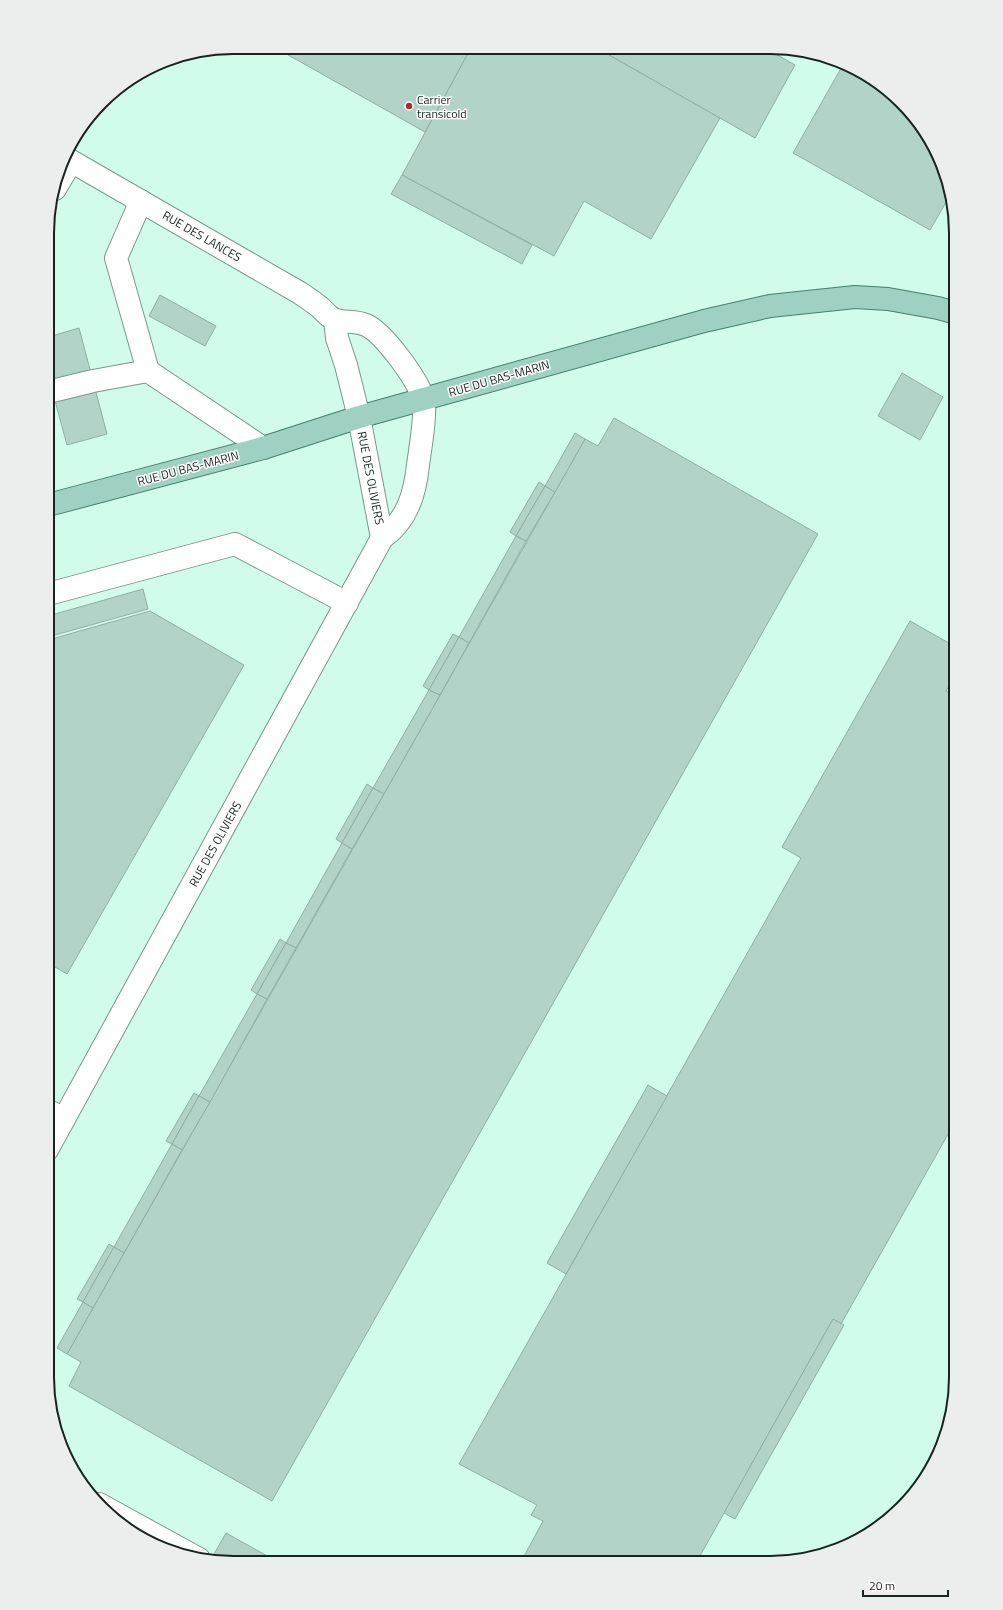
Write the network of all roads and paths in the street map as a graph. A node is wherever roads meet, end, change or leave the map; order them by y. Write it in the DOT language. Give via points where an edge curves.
graph roads {
  1 [pos="69,161"];
  2 [pos="141,201"];
  3 [pos="949,311"];
  4 [pos="335,320"];
  5 [pos="148,371"];
  6 [pos="54,391"];
  7 [pos="423,399"];
  8 [pos="359,417"];
  9 [pos="263,448"];
  10 [pos="54,503"];
  11 [pos="382,538"];
  12 [pos="54,592"];
  13 [pos="347,603"];
  14 [pos="56,1114"];
  15 [pos="119,1515"];
  16 [pos="178,1548"];
  1 -- 2 [label="street, RUE DES LANCES"];
  2 -- 4 [label="street, RUE DES LANCES" via="300,293"];
  2 -- 5 [label="street" via="116,258"];
  3 -- 7 [label="main road, RUE DU BAS-MARIN" via="855,297 770,306 704,320"];
  4 -- 7 [label="street" via="367,325 379,334 394,350"];
  4 -- 8 [label="street" via="336,338 346,365"];
  5 -- 6 [label="street"];
  5 -- 9 [label="street"];
  7 -- 8 [label="main road, RUE DU BAS-MARIN"];
  7 -- 11 [label="street, RUE DES OLIVIERS" via="423,427 413,496 399,523"];
  8 -- 9 [label="main road, RUE DU BAS-MARIN"];
  8 -- 11 [label="street, RUE DES OLIVIERS"];
  9 -- 10 [label="main road, RUE DU BAS-MARIN"];
  11 -- 13 [label="street, RUE DES OLIVIERS"];
  12 -- 13 [label="street" via="235,544"];
  13 -- 14 [label="street, RUE DES OLIVIERS"];
  15 -- 16 [label="street"];
}
